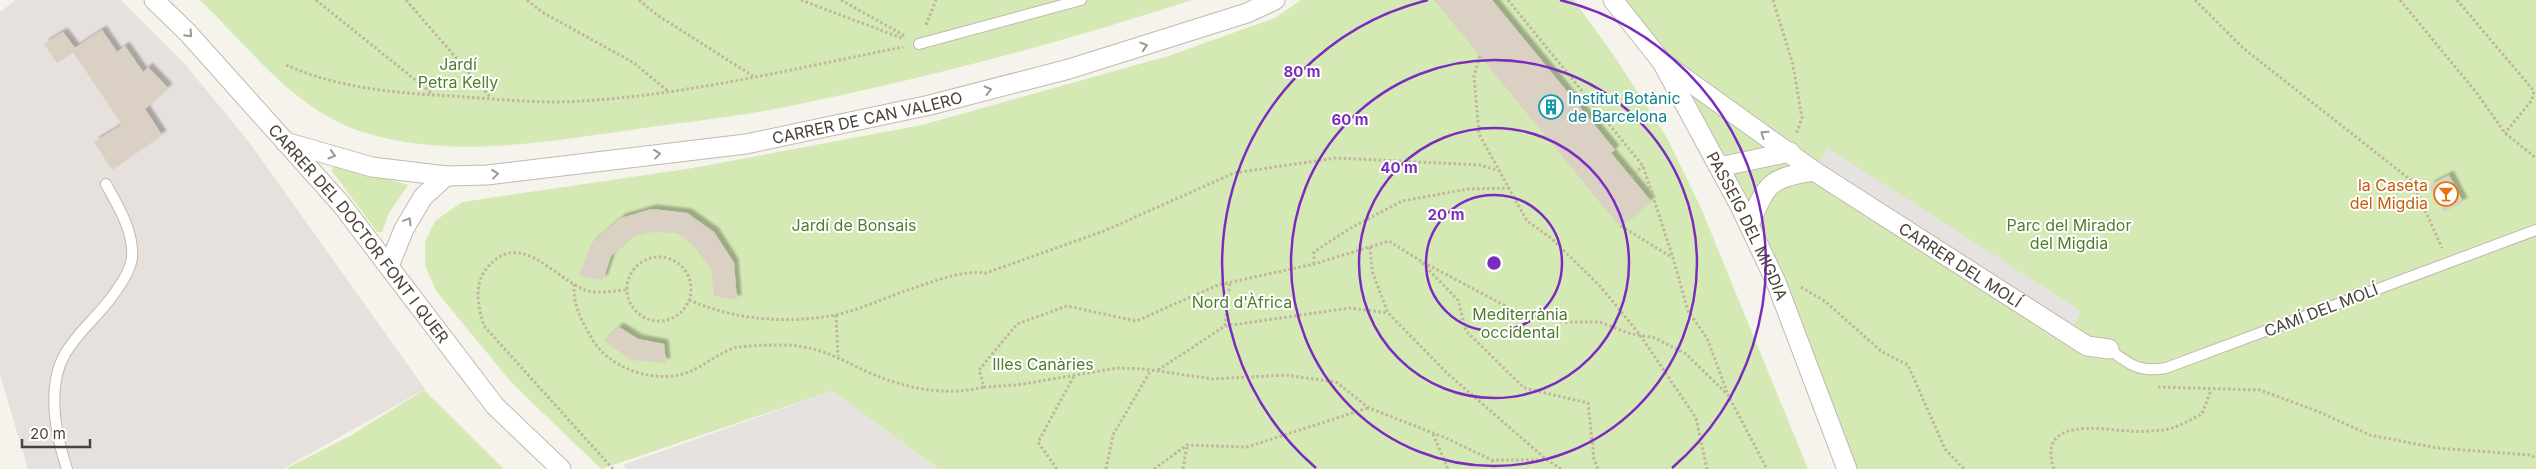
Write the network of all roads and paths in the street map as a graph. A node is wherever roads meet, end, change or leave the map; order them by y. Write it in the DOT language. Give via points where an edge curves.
graph roads {
  1 [pos="154,0"];
  2 [pos="316,0"];
  3 [pos="406,0"];
  4 [pos="527,0"];
  5 [pos="639,0"];
  6 [pos="801,0"];
  7 [pos="841,0"];
  8 [pos="936,0"];
  9 [pos="1081,0"];
  10 [pos="1275,0"];
  11 [pos="1508,0"];
  12 [pos="1613,0"];
  13 [pos="1774,0"];
  14 [pos="2194,0"];
  15 [pos="2400,0"];
  16 [pos="2457,0"];
  17 [pos="919,44"];
  18 [pos="1480,56"];
  19 [pos="1662,62"];
  20 [pos="286,65"];
  21 [pos="754,76"];
  22 [pos="669,93"];
  23 [pos="434,95"];
  24 [pos="492,98"];
  25 [pos="2504,133"];
  26 [pos="285,142"];
  27 [pos="2536,158"];
  28 [pos="1802,162"];
  29 [pos="1643,166"];
  30 [pos="1719,167"];
  31 [pos="1500,171"];
  32 [pos="446,176"];
  33 [pos="1631,177"];
  34 [pos="106,184"];
  35 [pos="1509,188"];
  36 [pos="1749,225"];
  37 [pos="1621,226"];
  38 [pos="2536,230"];
  39 [pos="1370,248"];
  40 [pos="1673,258"];
  41 [pos="1419,260"];
  42 [pos="2448,262"];
  43 [pos="1314,264"];
  44 [pos="389,266"];
  45 [pos="1230,282"];
  46 [pos="574,284"];
  47 [pos="1801,287"];
  48 [pos="627,290"];
  49 [pos="689,300"];
  50 [pos="1388,312"];
  51 [pos="836,315"];
  52 [pos="1225,326"];
  53 [pos="1640,335"];
  54 [pos="2109,349"];
  55 [pos="838,356"];
  56 [pos="2133,366"];
  57 [pos="1151,370"];
  58 [pos="1157,371"];
  59 [pos="1074,376"];
  60 [pos="984,388"];
  61 [pos="2211,390"];
  62 [pos="1728,395"];
  63 [pos="1369,408"];
  64 [pos="1433,434"];
  65 [pos="1187,445"];
  66 [pos="2536,458"];
  67 [pos="1492,460"];
  68 [pos="1547,460"];
  69 [pos="67,469"];
  70 [pos="561,469"];
  71 [pos="613,469"];
  72 [pos="1057,469"];
  73 [pos="1106,469"];
  74 [pos="1154,469"];
  75 [pos="1183,469"];
  76 [pos="1448,469"];
  77 [pos="1495,469"];
  78 [pos="1561,469"];
  79 [pos="1598,469"];
  80 [pos="1707,469"];
  81 [pos="1767,469"];
  82 [pos="1847,469"];
  83 [pos="1964,469"];
  84 [pos="2054,469"];
  1 -- 26 [label="street, CARRER DEL DOCTOR FONT I QUER, one-way" via="188,33"];
  2 -- 23 [label="path"];
  3 -- 24 [label="path"];
  4 -- 22 [label="path" via="542,12 634,63"];
  5 -- 21 [label="path" via="657,15"];
  6 -- 17 [label="path"];
  7 -- 17 [label="path"];
  8 -- 17 [label="path"];
  9 -- 17 [label="lane"];
  32 -- 10 [label="street, CARRER DE CAN VALERO, one-way" via="487,175 746,144 921,107 1069,69 1247,13"];
  11 -- 29 [label="path"];
  12 -- 19 [label="street, PASSEIG DEL MIGDIA"];
  13 -- 28 [label="path" via="1793,65 1802,118"];
  14 -- 42 [label="path" via="2244,48 2412,181"];
  15 -- 25 [label="path" via="2476,92"];
  16 -- 25 [label="path" via="2534,91 2532,100"];
  17 -- 21 [label="path"];
  18 -- 31 [label="path" via="1474,76 1479,134"];
  28 -- 19 [label="street, CARRER DEL MOLÍ, one-way"];
  19 -- 30 [label="street, PASSEIG DEL MIGDIA"];
  20 -- 23 [label="path" via="310,75 362,88"];
  21 -- 22 [label="path"];
  22 -- 24 [label="path" via="581,101"];
  23 -- 24 [label="path"];
  25 -- 27 [label="path"];
  26 -- 32 [label="street, CARRER DE CAN VALERO, one-way" via="372,167"];
  26 -- 44 [label="street, CARRER DEL DOCTOR FONT I QUER" via="341,204"];
  28 -- 30 [label="street"];
  28 -- 36 [label="street" via="1762,195"];
  28 -- 54 [label="street, CARRER DEL MOLÍ" via="2087,346"];
  29 -- 33 [label="path"];
  29 -- 40 [label="path"];
  30 -- 36 [label="street, PASSEIG DEL MIGDIA"];
  31 -- 35 [label="path"];
  31 -- 51 [label="path" via="1480,165 1336,158 1234,173 1077,241 986,273 937,280"];
  44 -- 32 [label="street, one-way" via="404,228 423,197"];
  34 -- 69 [label="lane" via="123,214 132,241 132,260 116,292 64,355 54,398 59,446"];
  35 -- 43 [label="path" via="1468,189 1402,201 1314,252"];
  35 -- 53 [label="path" via="1527,221 1551,238 1600,286"];
  36 -- 82 [label="street, PASSEIG DEL MIGDIA" via="1776,282"];
  37 -- 40 [label="path"];
  38 -- 42 [label="lane, CAMÍ DEL MOLÍ"];
  39 -- 41 [label="path" via="1388,240"];
  39 -- 43 [label="path"];
  39 -- 50 [label="path" via="1372,271"];
  40 -- 62 [label="path" via="1688,311 1707,338"];
  41 -- 53 [label="path" via="1515,311 1566,322 1600,322"];
  41 -- 79 [label="path" via="1458,300 1466,331 1524,388 1588,403"];
  42 -- 56 [label="lane, CAMÍ DEL MOLÍ" via="2166,368 2150,370"];
  43 -- 45 [label="path"];
  44 -- 70 [label="street, CARRER DEL DOCTOR FONT I QUER" via="495,406"];
  45 -- 52 [label="path"];
  45 -- 60 [label="path" via="1192,295 1136,321 1067,306 1017,324 979,370"];
  46 -- 48 [label="path" via="587,291"];
  46 -- 55 [label="path" via="573,298 594,343 614,361 645,374 671,376 690,372 735,347 797,345"];
  46 -- 71 [label="path" via="530,256 504,254 484,271 477,288 479,310 484,326"];
  47 -- 83 [label="path" via="1826,302 1882,352 1908,365 1944,449"];
  48 -- 49 [label="path" via="636,312 651,321 676,318"];
  48 -- 49 [label="path" via="629,278 641,263 665,257 675,261 689,275 692,293"];
  49 -- 51 [label="path" via="713,310 760,319"];
  50 -- 52 [label="path" via="1350,308"];
  50 -- 68 [label="path" via="1448,374"];
  51 -- 55 [label="path"];
  52 -- 58 [label="path"];
  53 -- 62 [label="path" via="1655,338 1686,354"];
  53 -- 80 [label="path" via="1696,418"];
  54 -- 56 [label="lane, CAMÍ DEL MOLÍ"];
  55 -- 60 [label="path" via="889,380 922,389 964,392"];
  56 -- 61 [label="path" via="2150,387"];
  57 -- 58 [label="path"];
  57 -- 59 [label="path" via="1117,368"];
  57 -- 73 [label="path" via="1113,435"];
  58 -- 63 [label="path" via="1213,379 1285,375 1336,382"];
  59 -- 60 [label="path"];
  59 -- 72 [label="path" via="1038,442"];
  61 -- 66 [label="path" via="2260,390 2370,435 2437,448"];
  61 -- 84 [label="path" via="2202,414 2166,430 2131,432 2087,428 2060,434 2052,446 2050,458"];
  62 -- 81 [label="path"];
  63 -- 64 [label="path"];
  63 -- 65 [label="path" via="1247,446"];
  64 -- 67 [label="path"];
  64 -- 76 [label="path"];
  65 -- 74 [label="path"];
  65 -- 75 [label="path"];
  67 -- 68 [label="path"];
  67 -- 77 [label="path"];
  68 -- 78 [label="path"];
}
